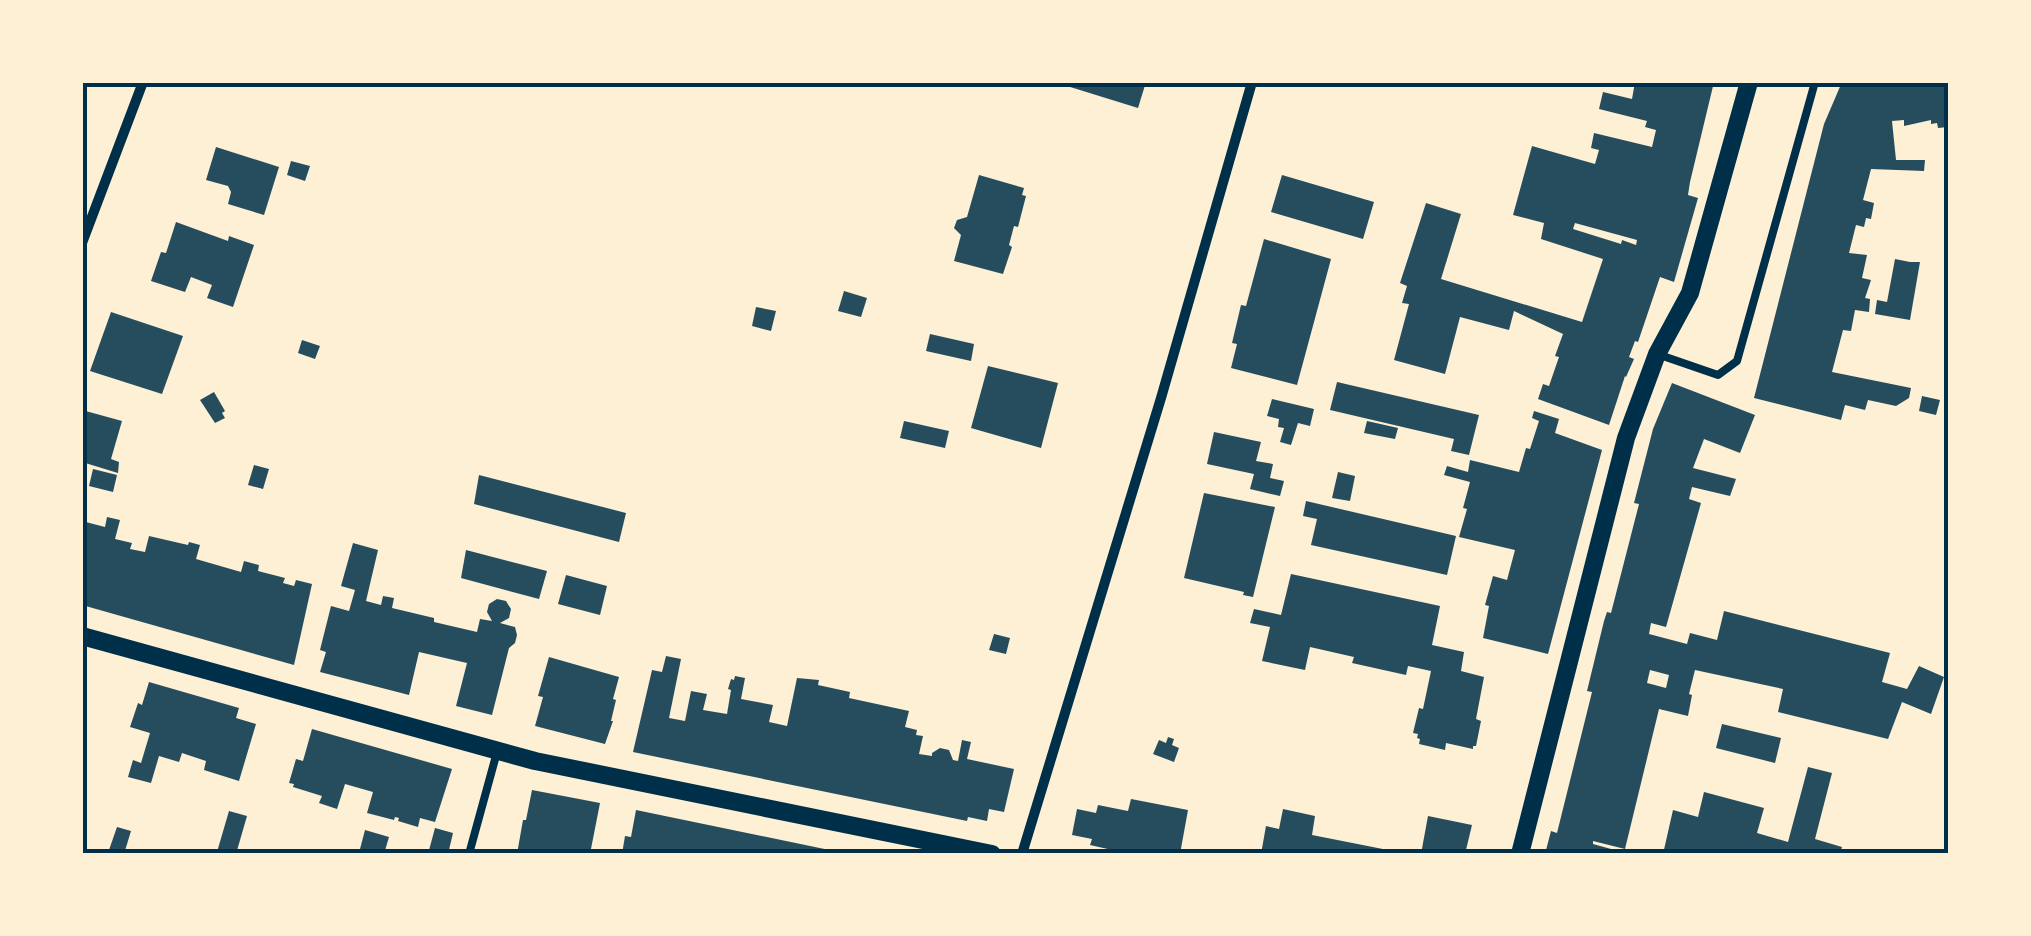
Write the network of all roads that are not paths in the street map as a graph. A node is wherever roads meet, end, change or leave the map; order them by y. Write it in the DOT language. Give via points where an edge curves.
graph roads {
  1 [pos="142,82"];
  2 [pos="1252,82"];
  3 [pos="1749,82"];
  4 [pos="1815,82"];
  5 [pos="82,243"];
  6 [pos="1657,354"];
  7 [pos="82,636"];
  8 [pos="498,751"];
  9 [pos="469,854"];
  10 [pos="992,854"];
  11 [pos="1022,854"];
  12 [pos="1520,854"];
  1 -- 5 [label="street"];
  2 -- 11 [label="street"];
  3 -- 6 [label="street" via="1690,294"];
  4 -- 6 [label="lane" via="1737,360 1718,375"];
  6 -- 12 [label="street" via="1626,438"];
  7 -- 8 [label="street"];
  8 -- 9 [label="lane"];
  8 -- 10 [label="street"];
}
